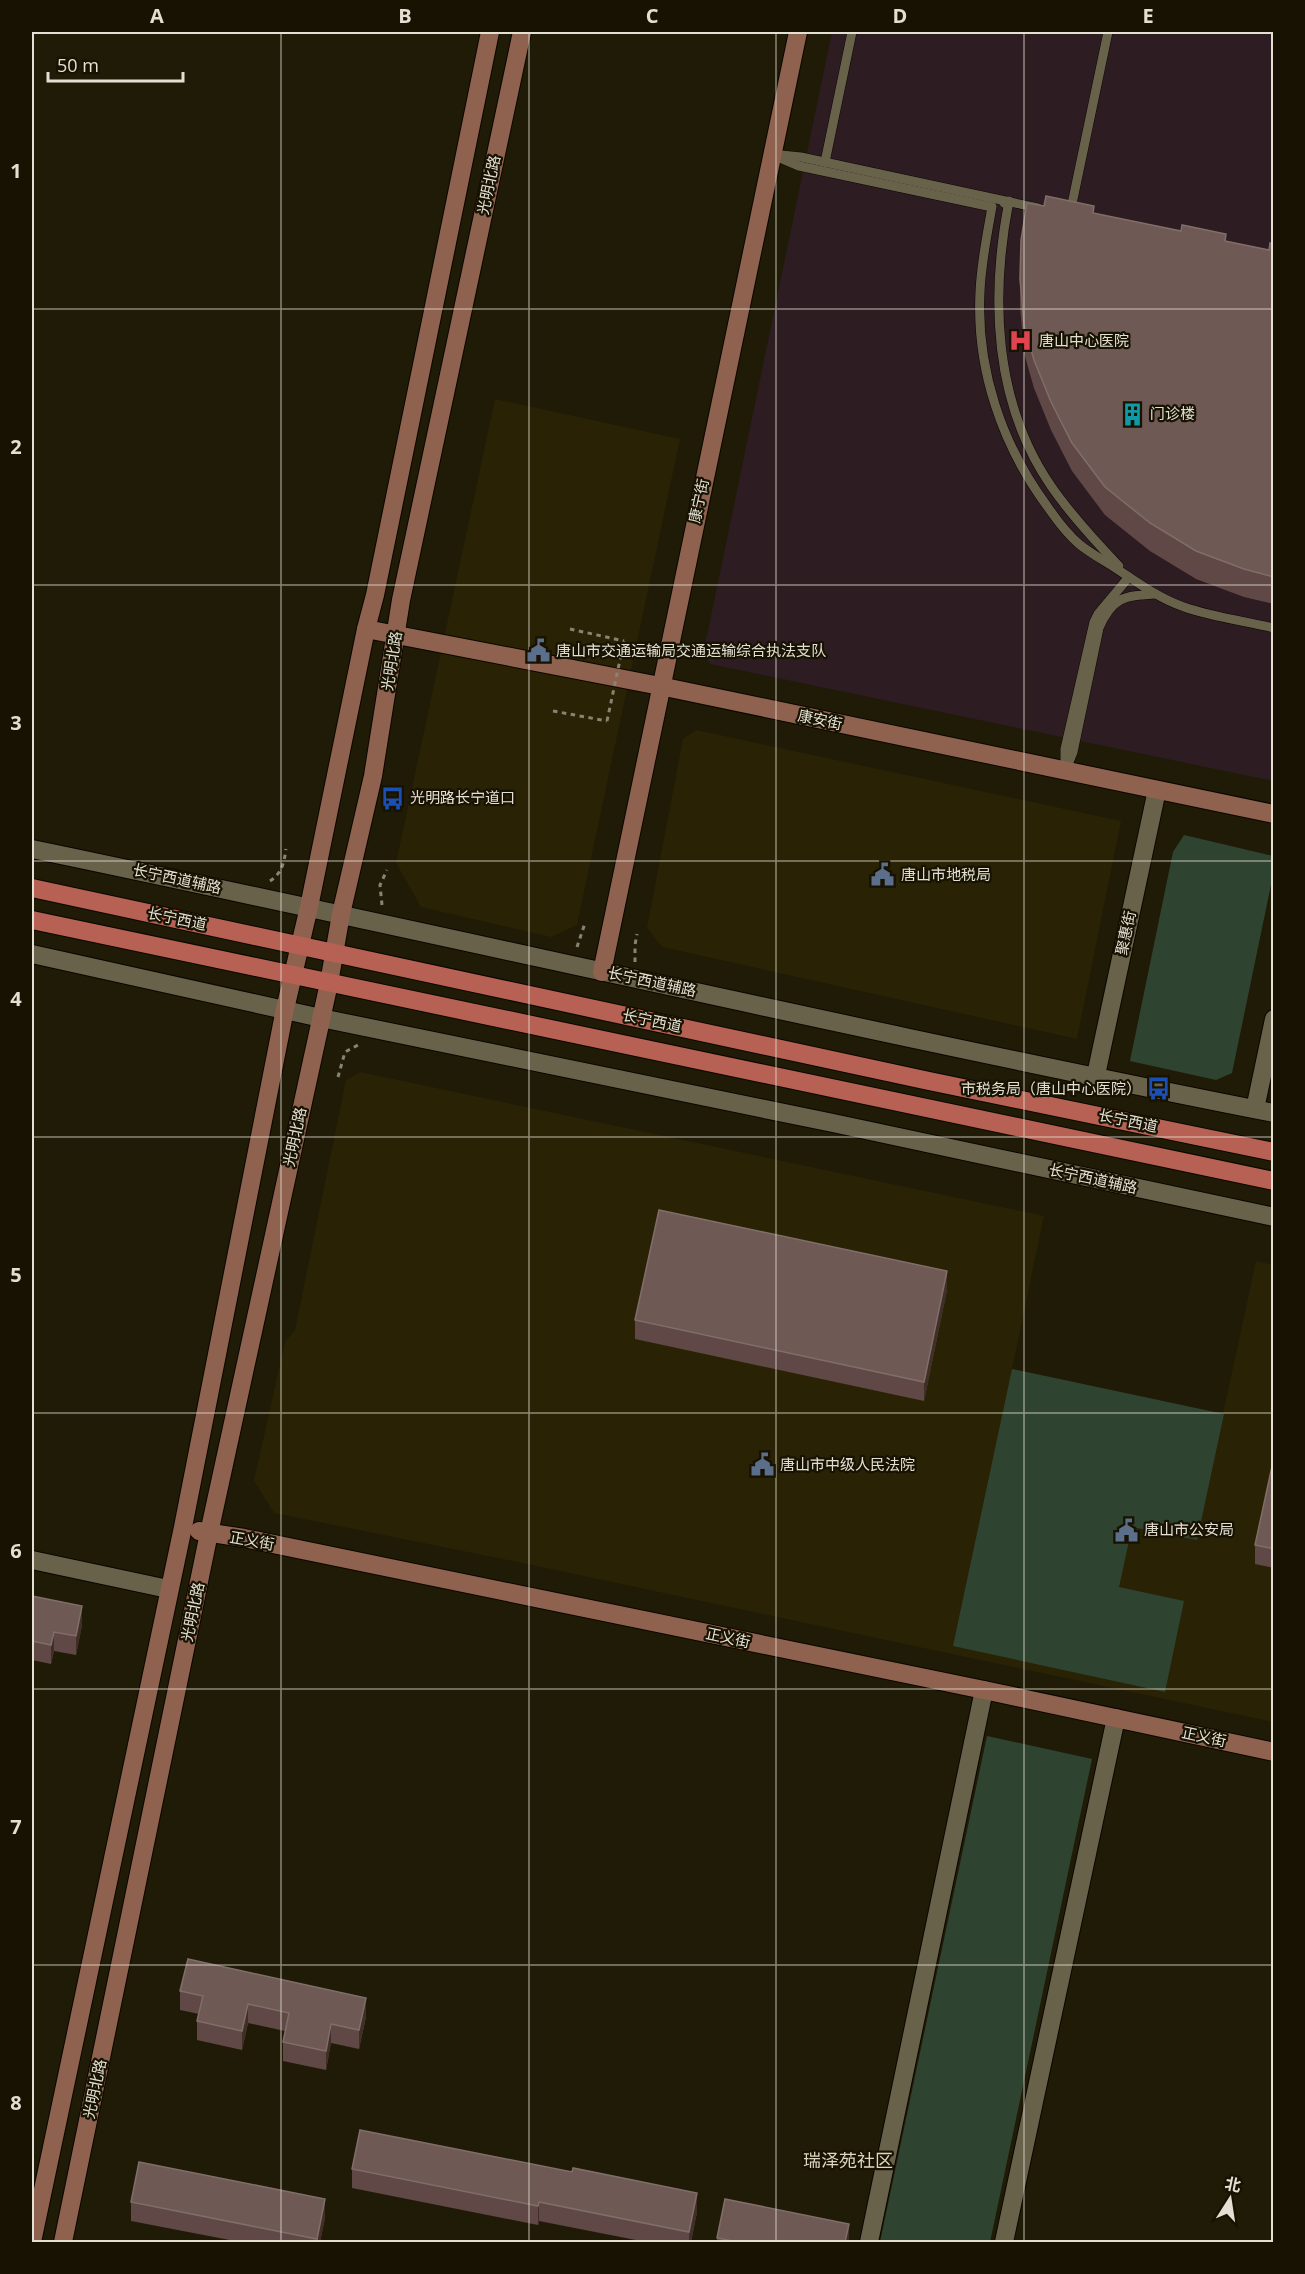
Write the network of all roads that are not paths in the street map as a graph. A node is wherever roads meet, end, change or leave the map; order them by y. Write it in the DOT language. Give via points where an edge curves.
graph roads {
  1 [pos="490,32"];
  2 [pos="522,32"];
  3 [pos="798,32"];
  4 [pos="852,32"];
  5 [pos="1108,32"];
  6 [pos="772,155"];
  7 [pos="825,162"];
  8 [pos="1009,201"];
  9 [pos="992,207"];
  10 [pos="1050,210"];
  11 [pos="1060,213"];
  12 [pos="1129,577"];
  13 [pos="1155,594"];
  14 [pos="1274,628"];
  15 [pos="366,629"];
  16 [pos="397,635"];
  17 [pos="660,686"];
  18 [pos="1065,771"];
  19 [pos="1157,790"];
  20 [pos="1274,814"];
  21 [pos="32,849"];
  22 [pos="32,888"];
  23 [pos="309,907"];
  24 [pos="340,914"];
  25 [pos="32,921"];
  26 [pos="299,945"];
  27 [pos="334,953"];
  28 [pos="32,954"];
  29 [pos="602,972"];
  30 [pos="292,975"];
  31 [pos="329,982"];
  32 [pos="285,1010"];
  33 [pos="321,1018"];
  34 [pos="1274,1019"];
  35 [pos="1096,1076"];
  36 [pos="1255,1109"];
  37 [pos="1274,1113"];
  38 [pos="1274,1152"];
  39 [pos="1274,1181"];
  40 [pos="1274,1216"];
  41 [pos="183,1527"];
  42 [pos="209,1533"];
  43 [pos="32,1560"];
  44 [pos="168,1589"];
  45 [pos="984,1690"];
  46 [pos="1116,1718"];
  47 [pos="1274,1752"];
  48 [pos="32,2242"];
  49 [pos="63,2242"];
  50 [pos="869,2242"];
  51 [pos="1005,2242"];
  1 -- 15 [label="main road, 光明北路"];
  2 -- 16 [label="main road, 光明北路" via="401,600"];
  3 -- 6 [label="main road, 康宁街"];
  4 -- 7 [label="lane"];
  5 -- 11 [label="lane" via="1072,204 1068,212"];
  6 -- 7 [label="lane"];
  6 -- 9 [label="lane" via="799,166"];
  6 -- 17 [label="main road, 康宁街"];
  7 -- 8 [label="lane"];
  8 -- 9 [label="lane"];
  8 -- 10 [label="lane"];
  8 -- 12 [label="lane" via="1002,240 999,325 1019,425 1057,495"];
  9 -- 12 [label="lane" via="980,293 981,326 1001,427 1032,487 1053,515 1078,543"];
  12 -- 13 [label="lane"];
  12 -- 18 [label="lane" via="1094,622 1065,749"];
  13 -- 14 [label="lane" via="1184,607"];
  13 -- 18 [label="lane" via="1118,599 1103,618 1073,752"];
  15 -- 16 [label="main road, 康安街"];
  15 -- 23 [label="main road, 光明北路"];
  16 -- 17 [label="main road, 康安街"];
  16 -- 24 [label="main road, 光明北路" via="373,776"];
  17 -- 18 [label="main road, 康安街"];
  17 -- 29 [label="main road, 康宁街"];
  18 -- 19 [label="main road, 康安街"];
  19 -- 20 [label="main road, 康安街"];
  19 -- 35 [label="street, 聚惠街"];
  21 -- 23 [label="street, 长宁西道辅路"];
  22 -- 26 [label="main road, 长宁西道"];
  23 -- 24 [label="street, 长宁西道辅路"];
  23 -- 26 [label="main road, 光明北路"];
  24 -- 27 [label="main road, 光明北路"];
  24 -- 29 [label="street, 长宁西道辅路"];
  25 -- 30 [label="main road, 长宁西道"];
  26 -- 27 [label="main road, 长宁西道"];
  26 -- 30 [label="main road, 光明北路"];
  27 -- 31 [label="main road, 光明北路"];
  27 -- 38 [label="main road, 长宁西道"];
  28 -- 32 [label="street, 长宁西道辅路"];
  29 -- 35 [label="street, 长宁西道辅路"];
  30 -- 31 [label="main road, 长宁西道"];
  30 -- 32 [label="main road, 光明北路"];
  31 -- 33 [label="main road, 光明北路"];
  31 -- 39 [label="main road, 长宁西道"];
  32 -- 33 [label="street, 长宁西道辅路"];
  32 -- 41 [label="main road, 光明北路"];
  33 -- 40 [label="street, 长宁西道辅路"];
  33 -- 42 [label="main road, 光明北路"];
  34 -- 36 [label="street"];
  35 -- 36 [label="street, 长宁西道辅路"];
  36 -- 37 [label="street, 长宁西道辅路"];
  41 -- 42 [label="main road, 正义街"];
  41 -- 44 [label="main road, 光明北路"];
  42 -- 45 [label="main road, 正义街"];
  42 -- 49 [label="main road, 光明北路"];
  43 -- 44 [label="street"];
  44 -- 48 [label="main road, 光明北路"];
  45 -- 46 [label="main road, 正义街"];
  45 -- 50 [label="street"];
  46 -- 47 [label="main road, 正义街"];
  46 -- 51 [label="street"];
}
